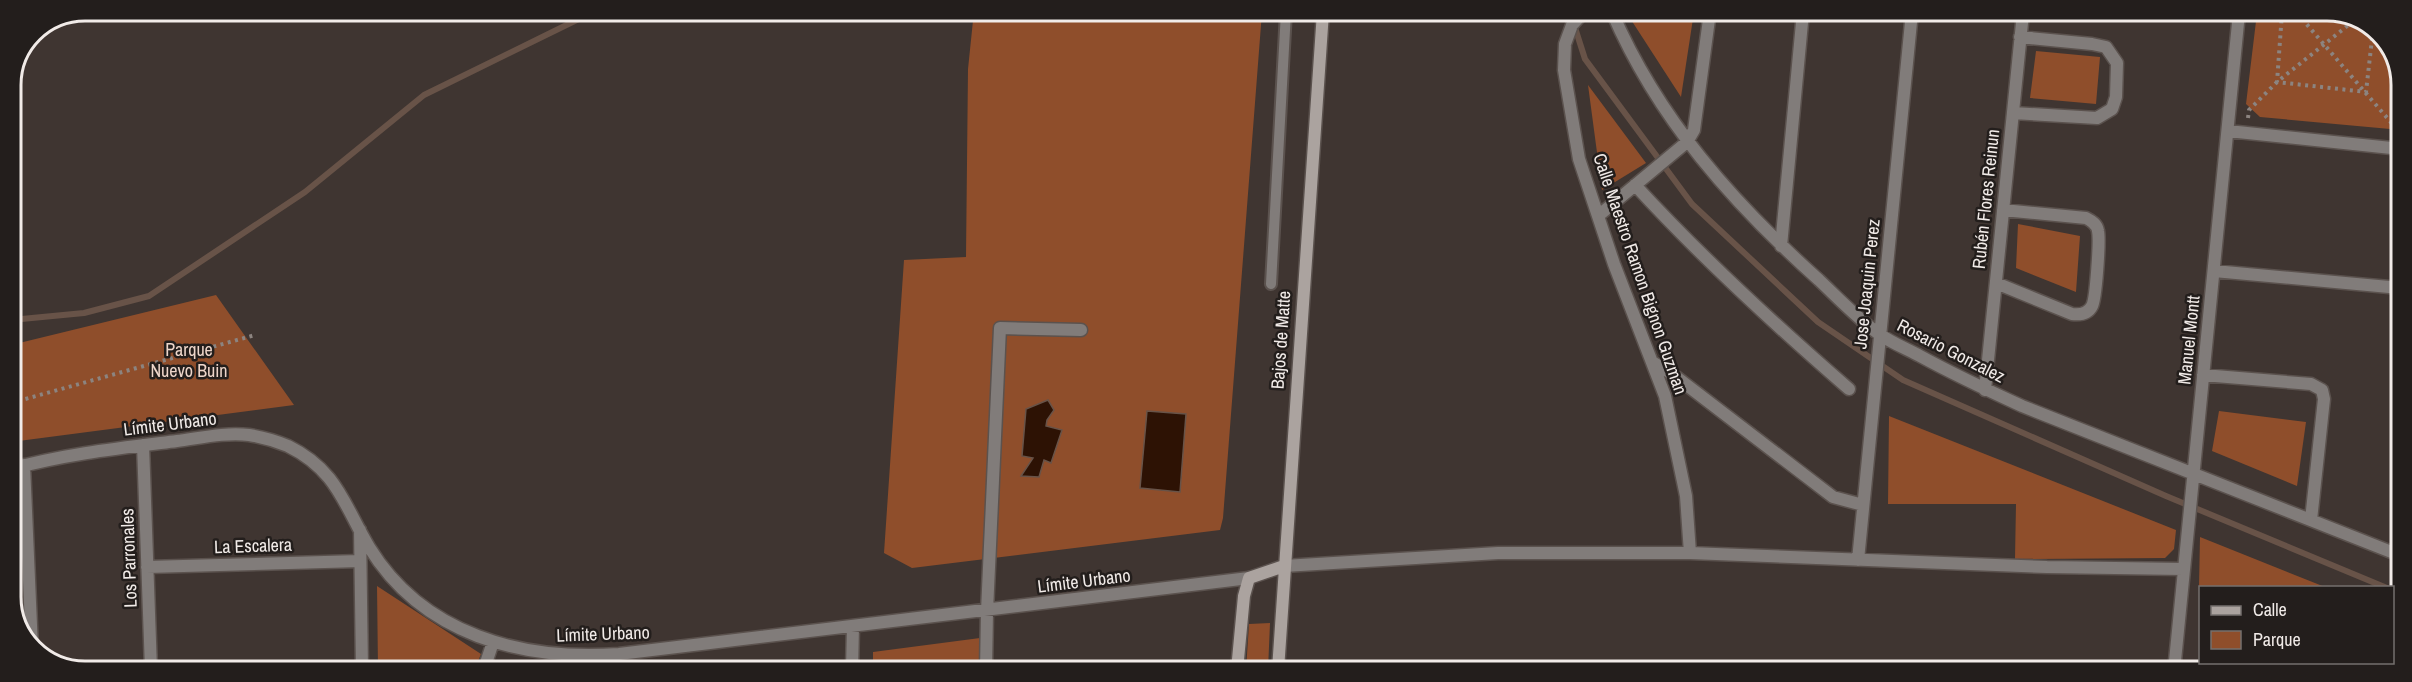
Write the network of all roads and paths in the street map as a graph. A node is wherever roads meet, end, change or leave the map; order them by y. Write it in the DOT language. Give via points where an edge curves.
graph roads {
  1 [pos="1286,21"];
  2 [pos="1322,21"];
  3 [pos="1577,21"];
  4 [pos="1616,21"];
  5 [pos="1709,21"];
  6 [pos="1802,21"];
  7 [pos="1911,21"];
  8 [pos="2022,21"];
  9 [pos="2238,21"];
  10 [pos="2281,21"];
  11 [pos="2304,21"];
  12 [pos="2349,25"];
  13 [pos="2020,37"];
  14 [pos="2372,40"];
  15 [pos="2324,45"];
  16 [pos="2277,82"];
  17 [pos="2366,92"];
  18 [pos="2013,113"];
  19 [pos="2391,122"];
  20 [pos="2228,131"];
  21 [pos="2247,133"];
  22 [pos="1687,142"];
  23 [pos="2391,147"];
  24 [pos="1635,184"];
  25 [pos="2003,210"];
  26 [pos="1598,216"];
  27 [pos="1781,246"];
  28 [pos="2214,271"];
  29 [pos="1996,283"];
  30 [pos="1271,284"];
  31 [pos="2391,287"];
  32 [pos="1081,330"];
  33 [pos="1880,334"];
  34 [pos="255,335"];
  35 [pos="1652,362"];
  36 [pos="2203,375"];
  37 [pos="1849,390"];
  38 [pos="1985,390"];
  39 [pos="21,401"];
  40 [pos="143,445"];
  41 [pos="24,465"];
  42 [pos="21,466"];
  43 [pos="2193,472"];
  44 [pos="1863,505"];
  45 [pos="2311,520"];
  46 [pos="360,529"];
  47 [pos="2391,552"];
  48 [pos="1690,553"];
  49 [pos="1858,560"];
  50 [pos="360,561"];
  51 [pos="1284,566"];
  52 [pos="147,567"];
  53 [pos="2183,570"];
  54 [pos="1249,578"];
  55 [pos="987,611"];
  56 [pos="853,626"];
  57 [pos="31,631"];
  58 [pos="493,642"];
  59 [pos="151,661"];
  60 [pos="362,661"];
  61 [pos="487,661"];
  62 [pos="852,661"];
  63 [pos="986,661"];
  64 [pos="1238,661"];
  65 [pos="1279,661"];
  66 [pos="2175,661"];
  1 -- 30 [label="lane"];
  2 -- 51 [label="main road, Bajos de Matte"];
  3 -- 26 [label="street, Calle Maestro Ramon Bignon Guzman" via="1565,44 1564,70 1579,159"];
  4 -- 22 [label="street, Rosario Gonzalez" via="1644,77"];
  5 -- 22 [label="street" via="1694,130"];
  6 -- 27 [label="street"];
  7 -- 33 [label="street, Jose Joaquin Perez"];
  8 -- 13 [label="street, Rubén Flores Reinun"];
  9 -- 20 [label="street, Manuel Montt"];
  10 -- 16 [label="path"];
  11 -- 15 [label="path"];
  12 -- 15 [label="path"];
  13 -- 18 [label="street, Rubén Flores Reinun"];
  13 -- 18 [label="street" via="2106,47 2117,63 2116,97 2112,109 2097,118"];
  14 -- 17 [label="path"];
  15 -- 16 [label="path"];
  15 -- 17 [label="path"];
  16 -- 17 [label="path"];
  16 -- 21 [label="path" via="2249,110"];
  17 -- 19 [label="path"];
  18 -- 25 [label="street, Rubén Flores Reinun"];
  20 -- 21 [label="street"];
  20 -- 28 [label="street, Manuel Montt"];
  21 -- 23 [label="street"];
  22 -- 24 [label="street"];
  22 -- 27 [label="street, Rosario Gonzalez"];
  24 -- 26 [label="street"];
  24 -- 37 [label="street" via="1736,288"];
  25 -- 29 [label="street, Rubén Flores Reinun"];
  25 -- 29 [label="street" via="2086,218 2094,223 2099,237 2094,299 2087,311 2072,314"];
  26 -- 35 [label="street, Calle Maestro Ramon Bignon Guzman"];
  27 -- 33 [label="street, Rosario Gonzalez"];
  28 -- 31 [label="street"];
  28 -- 36 [label="street, Manuel Montt"];
  29 -- 38 [label="street, Rubén Flores Reinun"];
  32 -- 55 [label="street" via="1000,328"];
  33 -- 38 [label="street, Rosario Gonzalez"];
  33 -- 44 [label="street, Jose Joaquin Perez"];
  34 -- 39 [label="path"];
  35 -- 44 [label="street" via="1833,497"];
  35 -- 48 [label="street, Calle Maestro Ramon Bignon Guzman" via="1665,396 1686,496"];
  36 -- 43 [label="street, Manuel Montt"];
  36 -- 45 [label="street" via="2311,384 2322,390"];
  38 -- 43 [label="street, Rosario Gonzalez"];
  40 -- 41 [label="street, Límite Urbano"];
  40 -- 46 [label="street, Límite Urbano" via="235,435 282,443 328,476"];
  40 -- 52 [label="street, Los Parronales"];
  41 -- 42 [label="street, Límite Urbano"];
  41 -- 57 [label="street"];
  43 -- 45 [label="street, Rosario Gonzalez"];
  43 -- 53 [label="street, Manuel Montt"];
  44 -- 49 [label="street, Jose Joaquin Perez"];
  45 -- 47 [label="street, Rosario Gonzalez"];
  46 -- 50 [label="street"];
  46 -- 58 [label="street, Límite Urbano" via="380,562 411,596 452,624"];
  48 -- 49 [label="street"];
  48 -- 51 [label="street" via="1498,553"];
  49 -- 53 [label="street"];
  50 -- 52 [label="street, La Escalera"];
  50 -- 60 [label="street"];
  51 -- 54 [label="main road"];
  51 -- 65 [label="main road, Bajos de Matte"];
  52 -- 59 [label="street, Los Parronales"];
  53 -- 66 [label="street, Manuel Montt"];
  54 -- 55 [label="street, Límite Urbano"];
  54 -- 64 [label="main road"];
  55 -- 56 [label="street, Límite Urbano"];
  55 -- 63 [label="street"];
  56 -- 58 [label="street, Límite Urbano" via="589,656 537,653"];
  56 -- 62 [label="street"];
  58 -- 61 [label="street"];
}
